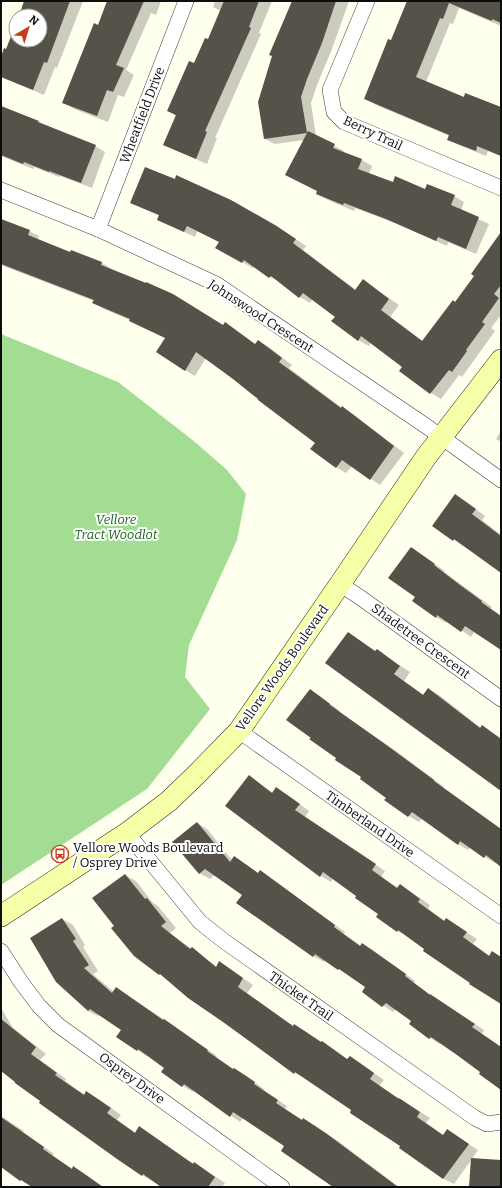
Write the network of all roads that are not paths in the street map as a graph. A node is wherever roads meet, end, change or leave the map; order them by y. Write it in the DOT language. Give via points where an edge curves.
graph roads {
  1 [pos="186,1"];
  2 [pos="367,1"];
  3 [pos="501,188"];
  4 [pos="1,190"];
  5 [pos="98,229"];
  6 [pos="501,360"];
  7 [pos="441,436"];
  8 [pos="501,480"];
  9 [pos="340,584"];
  10 [pos="501,698"];
  11 [pos="239,731"];
  12 [pos="126,834"];
  13 [pos="1,916"];
  14 [pos="501,916"];
  15 [pos="1,951"];
  16 [pos="501,1122"];
  17 [pos="282,1187"];
  1 -- 5 [label="street, Wheatfield Drive"];
  2 -- 3 [label="street, Berry Trail" via="330,90 334,112 344,122"];
  4 -- 5 [label="street, Johnswood Crescent"];
  5 -- 7 [label="street, Johnswood Crescent" via="216,284"];
  6 -- 7 [label="street, Vellore Woods Boulevard"];
  7 -- 8 [label="street, Johnswood Crescent"];
  7 -- 9 [label="street, Vellore Woods Boulevard"];
  9 -- 10 [label="street, Shadetree Crescent"];
  9 -- 11 [label="street, Vellore Woods Boulevard"];
  11 -- 12 [label="street, Vellore Woods Boulevard" via="196,776"];
  11 -- 14 [label="street, Timberland Drive"];
  12 -- 13 [label="street, Vellore Woods Boulevard"];
  12 -- 16 [label="street, Thicket Trail" via="200,922 224,941 475,1118 487,1124"];
  15 -- 17 [label="street, Osprey Drive" via="39,1006 58,1024"];
}
